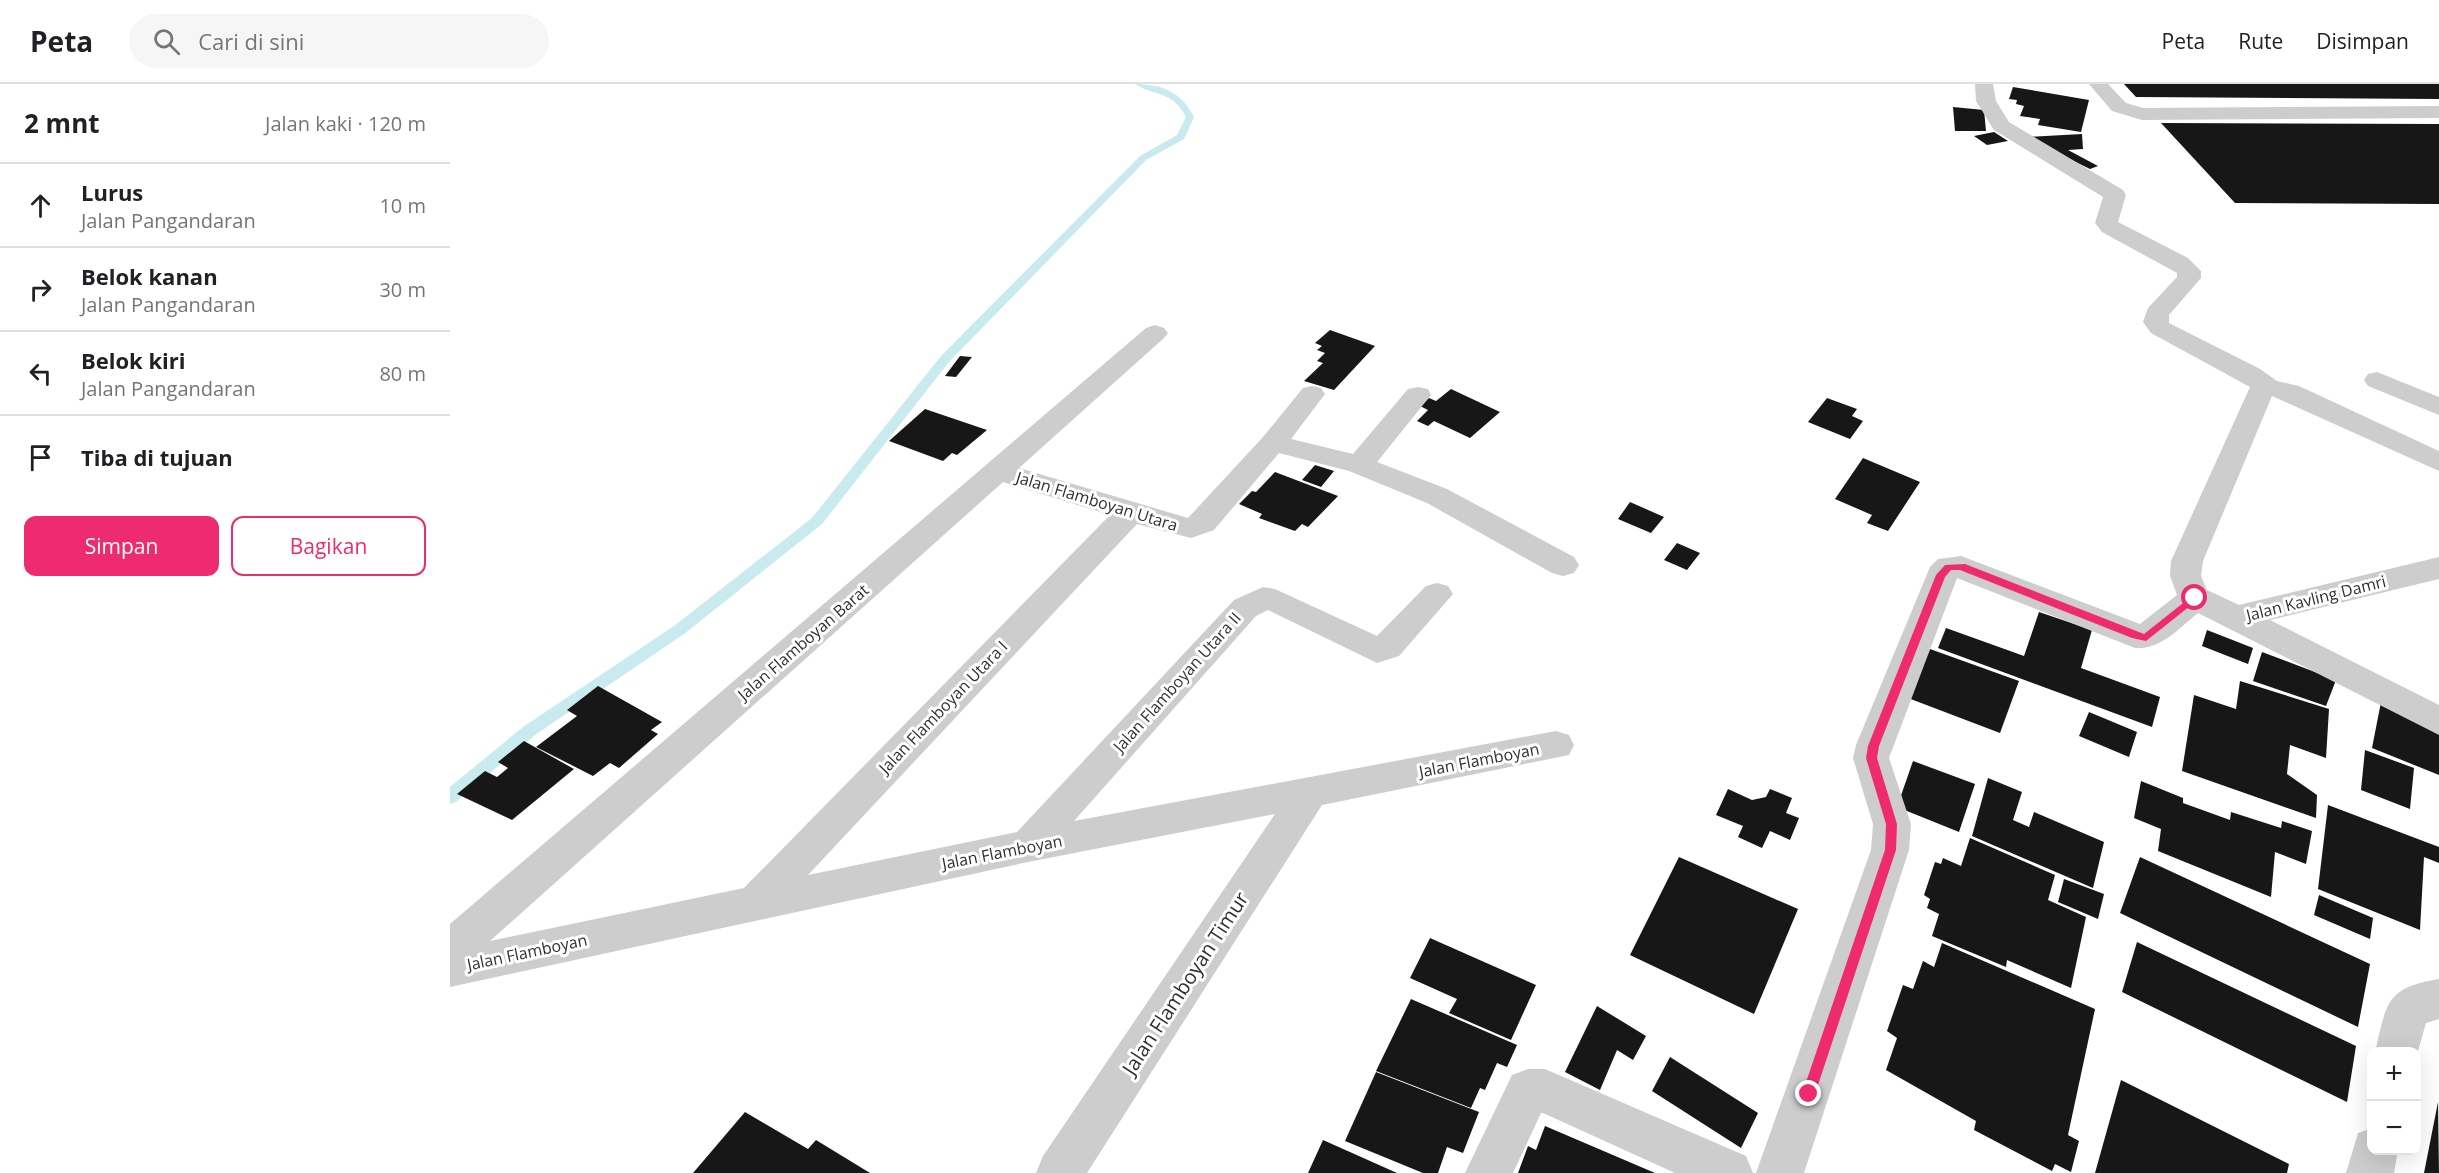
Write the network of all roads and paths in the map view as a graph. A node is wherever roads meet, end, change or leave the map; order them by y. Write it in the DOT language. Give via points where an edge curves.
graph roads {
  1 [pos="1984,84"];
  2 [pos="2098,84"];
  3 [pos="2439,112"];
  4 [pos="1155,333"];
  5 [pos="2377,380"];
  6 [pos="2268,387"];
  7 [pos="1312,394"];
  8 [pos="1418,395"];
  9 [pos="2439,407"];
  10 [pos="1273,443"];
  11 [pos="2439,462"];
  12 [pos="1359,465"];
  13 [pos="998,471"];
  14 [pos="1130,513"];
  15 [pos="1563,566"];
  16 [pos="2439,568"];
  17 [pos="1437,594"];
  18 [pos="2195,598"];
  19 [pos="2236,617"];
  20 [pos="2439,721"];
  21 [pos="1556,746"];
  22 [pos="1310,792"];
  23 [pos="1028,846"];
  24 [pos="757,902"];
  25 [pos="450,950"];
  26 [pos="450,968"];
  27 [pos="2439,999"];
  28 [pos="2398,1047"];
  29 [pos="2374,1155"];
  30 [pos="1060,1173"];
  31 [pos="1489,1173"];
  32 [pos="1729,1173"];
  33 [pos="1780,1173"];
  34 [pos="2370,1173"];
  1 -- 6 [label="street" via="1986,101 2001,126 2115,195 2107,213 2106,223 2110,227 2189,271 2189,278 2157,313 2155,322 2160,328"];
  2 -- 3 [label="street" via="2119,107 2142,114"];
  4 -- 13 [label="street, Jalan Flamboyan Barat"];
  5 -- 9 [label="street"];
  6 -- 11 [label="street" via="2290,392"];
  6 -- 18 [label="street" via="2259,393 2187,561 2186,581"];
  7 -- 10 [label="street, Jalan Flamboyan Utara"];
  8 -- 12 [label="street"];
  10 -- 12 [label="street"];
  10 -- 14 [label="street, Jalan Flamboyan Utara" via="1203,524 1191,528"];
  12 -- 15 [label="street" via="1437,496"];
  13 -- 14 [label="street, Jalan Flamboyan Utara"];
  13 -- 25 [label="street, Jalan Flamboyan Barat"];
  14 -- 24 [label="street, Jalan Flamboyan Utara I"];
  16 -- 19 [label="street, Jalan Kavling Damri"];
  17 -- 23 [label="street, Jalan Flamboyan Utara II" via="1387,647 1377,651 1275,600 1263,598 1245,608"];
  18 -- 19 [label="street, Jalan Kavling Damri"];
  18 -- 33 [label="street" via="2146,637 1961,567 1948,567 1941,575 1871,758 1892,824 1890,850"];
  19 -- 20 [label="street"];
  21 -- 22 [label="street, Jalan Flamboyan"];
  22 -- 23 [label="street, Jalan Flamboyan"];
  22 -- 30 [label="street, Jalan Flamboyan Timur"];
  23 -- 24 [label="street, Jalan Flamboyan"];
  24 -- 26 [label="street, Jalan Flamboyan"];
  27 -- 28 [label="street" via="2415,1003 2406,1014"];
  29 -- 34 [label="street"];
  31 -- 32 [label="street" via="1528,1091 1545,1091"];
}
